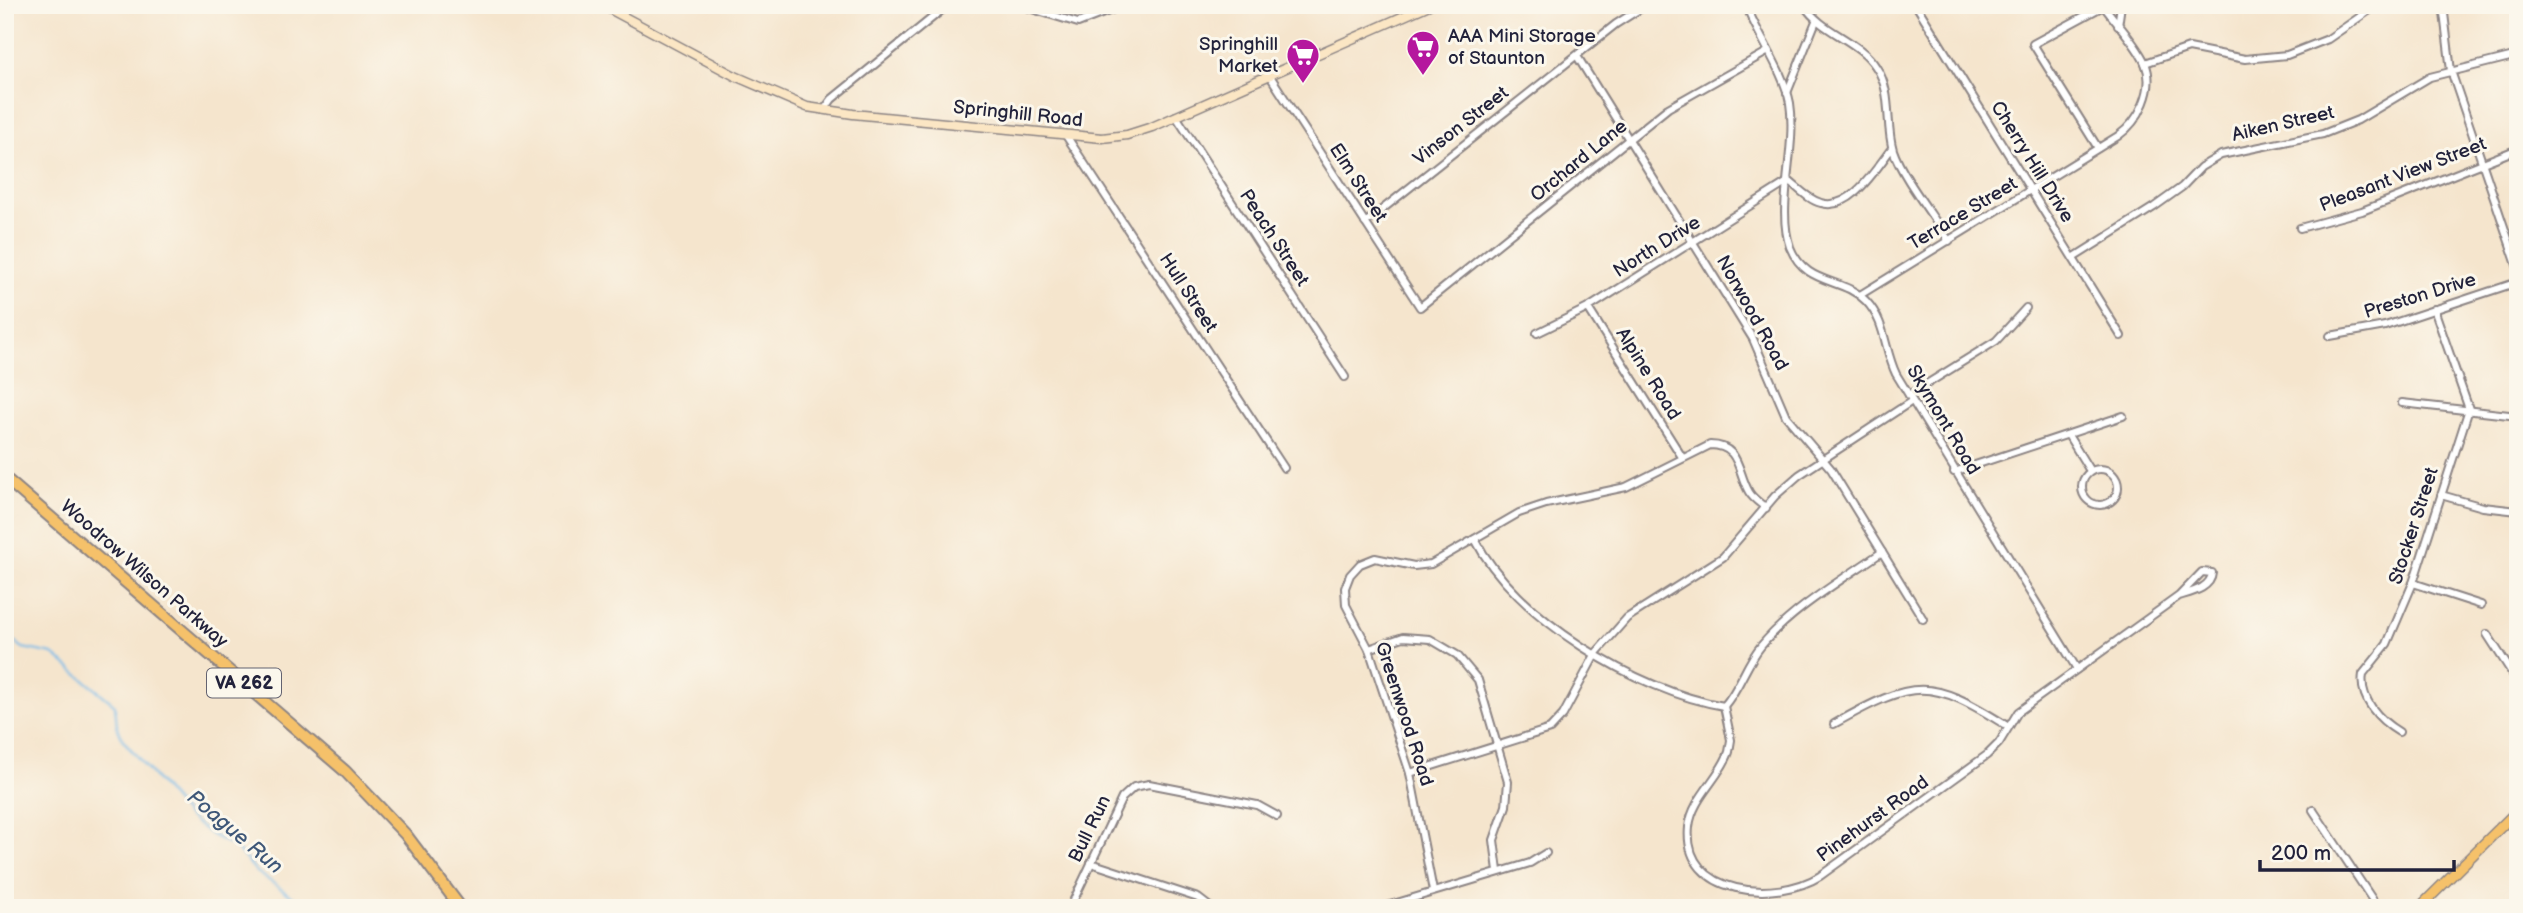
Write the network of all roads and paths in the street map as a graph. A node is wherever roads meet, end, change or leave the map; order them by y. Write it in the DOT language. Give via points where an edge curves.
graph roads {
  1 [pos="602,5"];
  2 [pos="948,5"];
  3 [pos="1019,5"];
  4 [pos="1124,5"];
  5 [pos="1429,5"];
  6 [pos="1646,5"];
  7 [pos="1746,5"];
  8 [pos="1804,5"];
  9 [pos="1916,5"];
  10 [pos="2121,5"];
  11 [pos="2376,5"];
  12 [pos="2443,5"];
  13 [pos="2103,6"];
  14 [pos="1816,21"];
  15 [pos="2118,26"];
  16 [pos="1767,52"];
  17 [pos="1577,55"];
  18 [pos="2518,55"];
  19 [pos="2145,64"];
  20 [pos="2451,71"];
  21 [pos="1270,76"];
  22 [pos="1787,93"];
  23 [pos="824,110"];
  24 [pos="1176,117"];
  25 [pos="1065,134"];
  26 [pos="1630,141"];
  27 [pos="1892,148"];
  28 [pos="2098,148"];
  29 [pos="2518,149"];
  30 [pos="2482,161"];
  31 [pos="1789,181"];
  32 [pos="2031,191"];
  33 [pos="1365,223"];
  34 [pos="2300,228"];
  35 [pos="1949,241"];
  36 [pos="1695,242"];
  37 [pos="2073,257"];
  38 [pos="2518,268"];
  39 [pos="2518,282"];
  40 [pos="1860,295"];
  41 [pos="1420,307"];
  42 [pos="1588,308"];
  43 [pos="2026,308"];
  44 [pos="2434,309"];
  45 [pos="1537,333"];
  46 [pos="2330,335"];
  47 [pos="2121,336"];
  48 [pos="1345,377"];
  49 [pos="1910,398"];
  50 [pos="2402,403"];
  51 [pos="2469,409"];
  52 [pos="2123,416"];
  53 [pos="2518,416"];
  54 [pos="2068,435"];
  55 [pos="1682,457"];
  56 [pos="1822,459"];
  57 [pos="1284,468"];
  58 [pos="2090,471"];
  59 [pos="1954,472"];
  60 [pos="5,478"];
  61 [pos="2441,495"];
  62 [pos="1766,508"];
  63 [pos="2518,511"];
  64 [pos="1475,539"];
  65 [pos="1882,552"];
  66 [pos="2413,583"];
  67 [pos="2179,596"];
  68 [pos="2481,606"];
  69 [pos="1923,619"];
  70 [pos="2487,634"];
  71 [pos="1369,649"];
  72 [pos="1596,653"];
  73 [pos="2077,669"];
  74 [pos="2518,682"];
  75 [pos="1724,706"];
  76 [pos="1834,724"];
  77 [pos="2007,726"];
  78 [pos="2399,732"];
  79 [pos="1499,745"];
  80 [pos="1409,773"];
  81 [pos="2313,810"];
  82 [pos="2518,810"];
  83 [pos="1277,816"];
  84 [pos="1546,853"];
  85 [pos="1091,863"];
  86 [pos="1498,870"];
  87 [pos="1433,891"];
  88 [pos="461,908"];
  89 [pos="1070,908"];
  90 [pos="1211,908"];
  91 [pos="1380,908"];
  92 [pos="2378,908"];
  93 [pos="2419,908"];
  1 -- 23 [label="street, Springhill Road" via="766,91"];
  2 -- 23 [label="street"];
  3 -- 4 [label="street" via="1078,23"];
  5 -- 21 [label="street, Springhill Road"];
  6 -- 17 [label="street, Vinson Street"];
  7 -- 16 [label="street"];
  8 -- 14 [label="street"];
  9 -- 32 [label="street, Cherry Hill Drive"];
  10 -- 15 [label="street"];
  11 -- 19 [label="street" via="2323,41 2287,55 2245,59 2189,48"];
  12 -- 20 [label="street"];
  13 -- 15 [label="street"];
  13 -- 28 [label="street" via="2034,44"];
  14 -- 22 [label="street"];
  14 -- 27 [label="street" via="1867,57 1878,71 1889,108"];
  15 -- 19 [label="street"];
  16 -- 22 [label="street"];
  16 -- 26 [label="street, Orchard Lane" via="1674,104"];
  17 -- 26 [label="street, Norwood Road"];
  17 -- 33 [label="street, Vinson Street"];
  18 -- 20 [label="street, Aiken Street"];
  19 -- 28 [label="street, Terrace Street" via="2147,89 2138,115 2123,132"];
  20 -- 30 [label="street"];
  20 -- 37 [label="street, Aiken Street" via="2418,83 2334,130 2215,158 2154,207"];
  21 -- 24 [label="street, Springhill Road"];
  21 -- 33 [label="street, Elm Street"];
  22 -- 31 [label="street"];
  23 -- 25 [label="street, Springhill Road"];
  24 -- 25 [label="street, Springhill Road" via="1122,136"];
  24 -- 48 [label="street, Peach Street"];
  25 -- 57 [label="street, Hull Street"];
  26 -- 36 [label="street, Norwood Road"];
  26 -- 41 [label="street, Orchard Lane"];
  27 -- 31 [label="street" via="1858,190 1835,203 1819,203"];
  27 -- 35 [label="street"];
  28 -- 32 [label="street, Terrace Street"];
  29 -- 30 [label="street, Pleasant View Street"];
  30 -- 34 [label="street, Pleasant View Street" via="2362,211"];
  30 -- 38 [label="street"];
  31 -- 36 [label="street, North Drive"];
  31 -- 40 [label="street" via="1786,228 1796,258 1818,278"];
  32 -- 35 [label="street, Terrace Street"];
  32 -- 37 [label="street, Cherry Hill Drive"];
  33 -- 41 [label="street, Elm Street"];
  35 -- 40 [label="street, Terrace Street"];
  36 -- 42 [label="street, North Drive"];
  36 -- 56 [label="street, Norwood Road" via="1758,349 1786,416"];
  37 -- 47 [label="street, Cherry Hill Drive"];
  39 -- 44 [label="street, Preston Drive"];
  40 -- 49 [label="street, Skymont Road" via="1879,320 1893,368"];
  42 -- 45 [label="street, North Drive"];
  42 -- 55 [label="street, Alpine Road"];
  43 -- 49 [label="street" via="1996,341"];
  44 -- 46 [label="street, Preston Drive" via="2385,326"];
  44 -- 51 [label="street"];
  49 -- 56 [label="street"];
  49 -- 59 [label="street, Skymont Road"];
  50 -- 51 [label="street"];
  51 -- 53 [label="street"];
  51 -- 61 [label="street, Stocker Street"];
  52 -- 54 [label="street"];
  54 -- 58 [label="street"];
  54 -- 59 [label="street"];
  55 -- 62 [label="street, Greenwood Road" via="1707,445 1726,448 1737,458 1750,493"];
  55 -- 64 [label="street, Greenwood Road" via="1626,487 1526,511"];
  56 -- 62 [label="street"];
  56 -- 65 [label="street, Norwood Road"];
  58 -- 58 [label="street" via="2082,482 2084,496 2095,504 2110,502 2118,489 2115,477 2105,469"];
  59 -- 73 [label="street, Skymont Road"];
  60 -- 88 [label="highway, Woodrow Wilson Parkway / VA 262" via="345,771 406,835"];
  61 -- 63 [label="street"];
  61 -- 66 [label="street, Stocker Street"];
  62 -- 72 [label="street" via="1723,557 1637,609"];
  64 -- 71 [label="street, Greenwood Road" via="1431,565 1414,566 1380,557 1355,568 1346,582 1345,599"];
  64 -- 72 [label="street" via="1491,569 1519,600"];
  65 -- 69 [label="street, Norwood Road"];
  65 -- 75 [label="street" via="1777,629"];
  66 -- 68 [label="street"];
  66 -- 78 [label="street, Stocker Street" via="2387,644 2365,668 2362,678 2364,693 2380,721"];
  67 -- 67 [label="street, Pinehurst Road" via="2198,590 2212,573 2202,572"];
  67 -- 73 [label="street, Pinehurst Road"];
  70 -- 74 [label="street"];
  71 -- 79 [label="street" via="1413,636 1433,640 1453,652 1480,685"];
  71 -- 80 [label="street, Greenwood Road"];
  72 -- 75 [label="street" via="1656,686"];
  72 -- 79 [label="street" via="1554,726"];
  73 -- 77 [label="street, Pinehurst Road" via="2018,712"];
  75 -- 77 [label="street, Pinehurst Road" via="1729,752 1696,806 1689,837 1702,869 1721,885 1740,890 1782,889 1817,878 1987,755"];
  76 -- 77 [label="street" via="1900,692 1922,689 1957,696"];
  79 -- 80 [label="street"];
  79 -- 86 [label="street" via="1508,789 1494,839"];
  80 -- 87 [label="street, Greenwood Road"];
  81 -- 92 [label="street"];
  82 -- 93 [label="main road"];
  83 -- 85 [label="street, Bull Run" via="1257,805 1140,785 1122,798"];
  84 -- 86 [label="street" via="1532,862"];
  85 -- 89 [label="street, Bull Run"];
  85 -- 90 [label="street" via="1198,898"];
  86 -- 87 [label="street"];
  87 -- 91 [label="street"];
}
